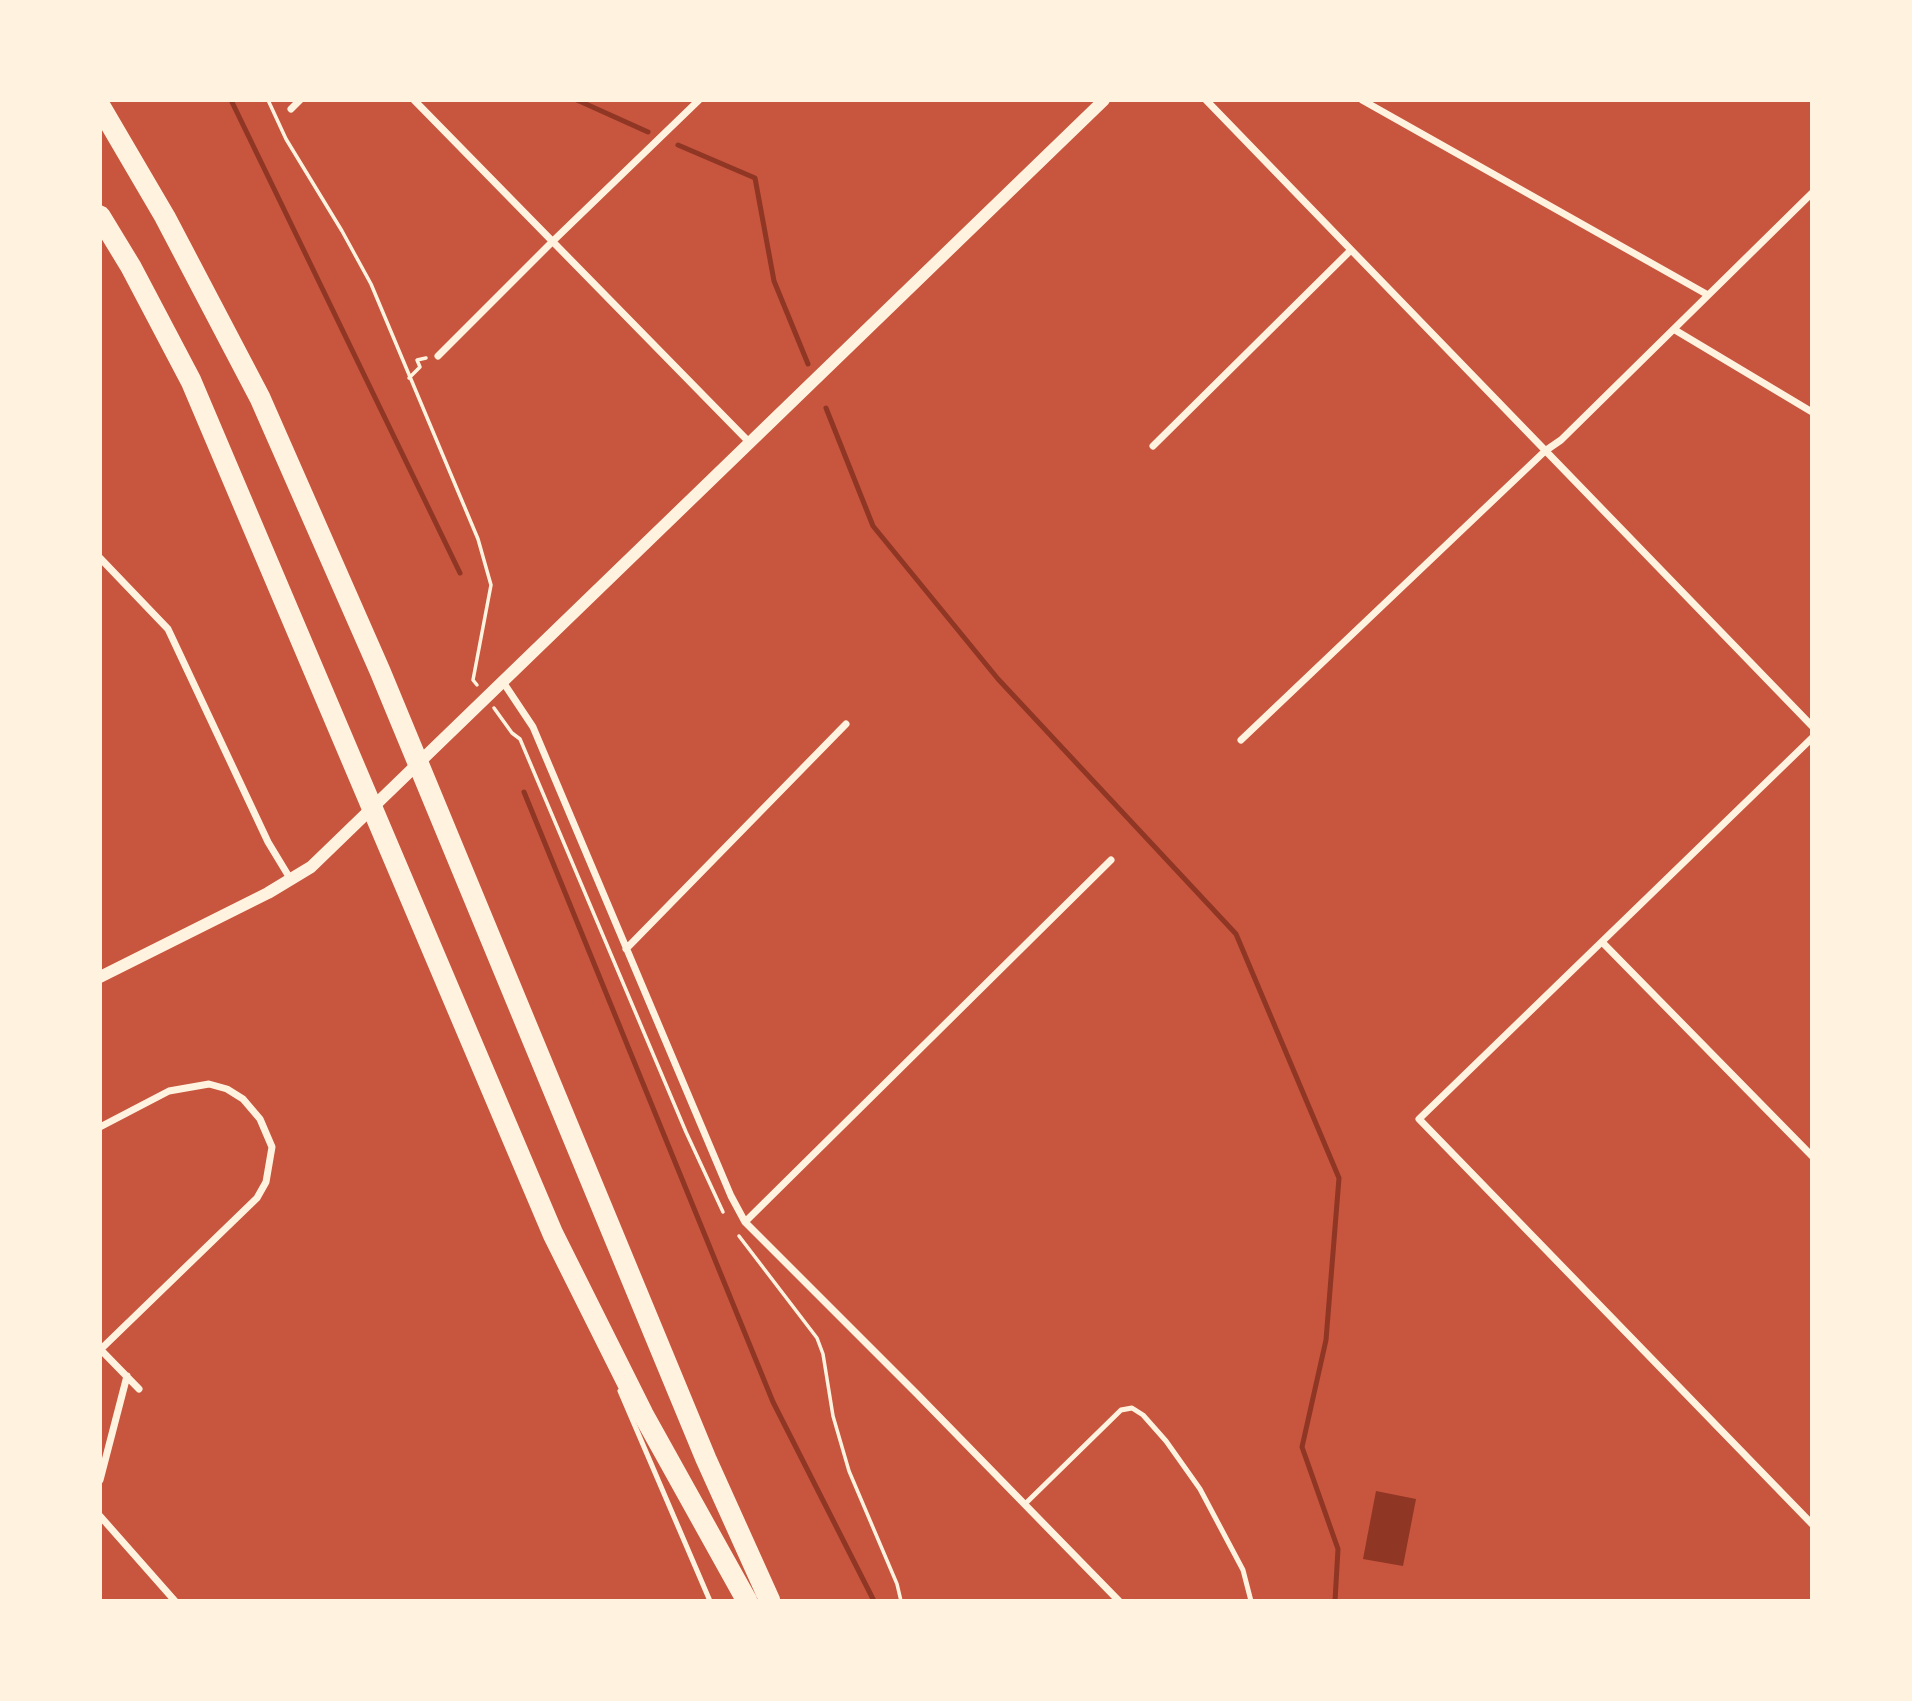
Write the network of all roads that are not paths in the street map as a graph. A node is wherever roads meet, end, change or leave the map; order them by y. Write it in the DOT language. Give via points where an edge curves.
graph roads {
  1 [pos="300,100"];
  2 [pos="414,100"];
  3 [pos="699,100"];
  4 [pos="1104,100"];
  5 [pos="1206,100"];
  6 [pos="1362,100"];
  7 [pos="100,106"];
  8 [pos="291,109"];
  9 [pos="1812,194"];
  10 [pos="100,216"];
  11 [pos="552,242"];
  12 [pos="1351,250"];
  13 [pos="1708,295"];
  14 [pos="1675,330"];
  15 [pos="438,356"];
  16 [pos="1812,411"];
  17 [pos="750,443"];
  18 [pos="1153,446"];
  19 [pos="1545,451"];
  20 [pos="100,558"];
  21 [pos="503,682"];
  22 [pos="846,724"];
  23 [pos="1812,726"];
  24 [pos="1812,738"];
  25 [pos="1241,740"];
  26 [pos="1111,860"];
  27 [pos="291,880"];
  28 [pos="1602,942"];
  29 [pos="626,949"];
  30 [pos="100,977"];
  31 [pos="100,1127"];
  32 [pos="1812,1156"];
  33 [pos="744,1222"];
  34 [pos="553,1234"];
  35 [pos="100,1350"];
  36 [pos="607,1361"];
  37 [pos="127,1376"];
  38 [pos="618,1386"];
  39 [pos="139,1389"];
  40 [pos="100,1480"];
  41 [pos="1025,1504"];
  42 [pos="100,1516"];
  43 [pos="1812,1524"];
  44 [pos="175,1601"];
  45 [pos="710,1601"];
  46 [pos="747,1601"];
  47 [pos="770,1601"];
  48 [pos="1119,1601"];
  49 [pos="1251,1601"];
  1 -- 8 [label="street"];
  2 -- 11 [label="street"];
  3 -- 11 [label="street"];
  4 -- 17 [label="street"];
  5 -- 12 [label="street"];
  6 -- 13 [label="street"];
  7 -- 47 [label="highway" via="165,217 260,398 380,671 706,1460"];
  9 -- 13 [label="street"];
  10 -- 34 [label="highway" via="191,381"];
  11 -- 15 [label="street"];
  11 -- 17 [label="street"];
  12 -- 18 [label="street"];
  12 -- 19 [label="street"];
  13 -- 14 [label="street"];
  14 -- 16 [label="street"];
  14 -- 19 [label="street"];
  17 -- 21 [label="street"];
  19 -- 23 [label="street"];
  19 -- 25 [label="street"];
  20 -- 27 [label="street" via="168,629 268,842"];
  21 -- 27 [label="street" via="332,849"];
  21 -- 29 [label="street" via="533,727"];
  22 -- 29 [label="street"];
  24 -- 28 [label="street"];
  26 -- 33 [label="street"];
  27 -- 30 [label="street"];
  28 -- 32 [label="street"];
  28 -- 43 [label="street" via="1419,1119"];
  29 -- 33 [label="street"];
  31 -- 35 [label="street" via="169,1091 209,1084 243,1099 260,1119 272,1147 267,1182 257,1198"];
  33 -- 41 [label="street"];
  34 -- 36 [label="lane"];
  34 -- 46 [label="highway" via="643,1414"];
  35 -- 37 [label="street"];
  37 -- 39 [label="street"];
  37 -- 40 [label="street"];
  38 -- 45 [label="lane"];
  41 -- 48 [label="street"];
  41 -- 49 [label="lane" via="1121,1410 1132,1408 1166,1441 1200,1489 1243,1570"];
  42 -- 44 [label="street"];
}
